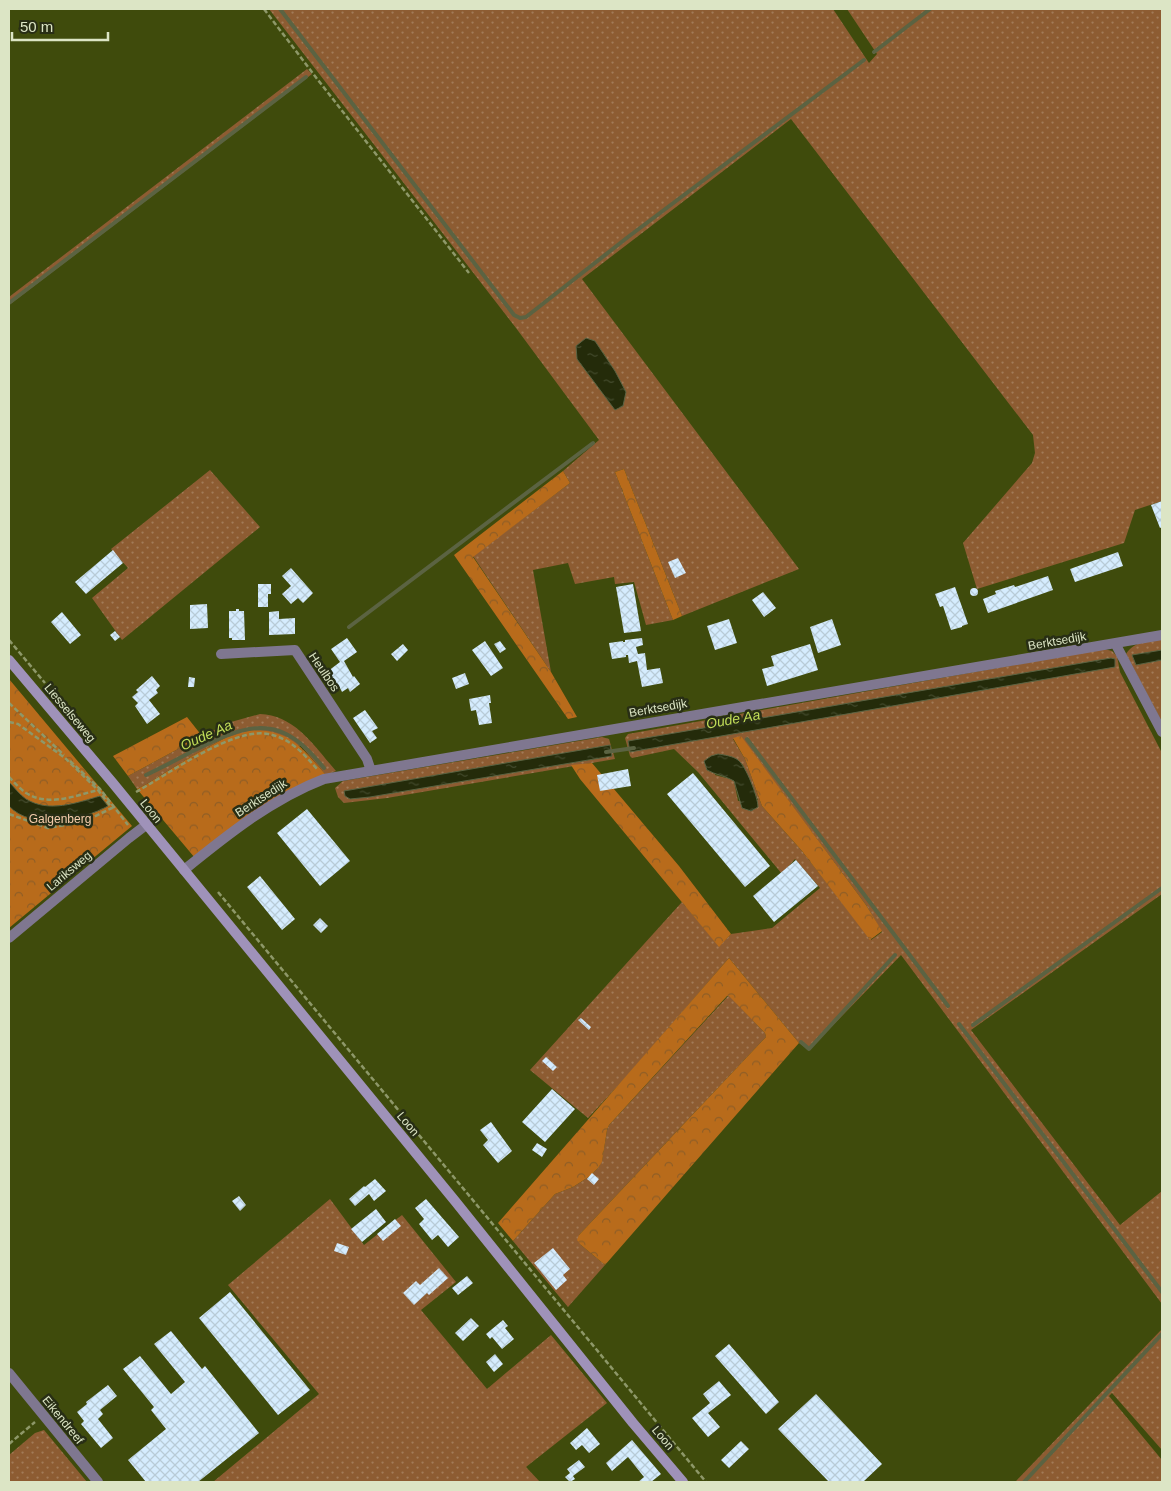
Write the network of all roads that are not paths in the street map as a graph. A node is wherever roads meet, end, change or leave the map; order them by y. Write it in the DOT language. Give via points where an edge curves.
graph roads {
  1 [pos="1162,635"];
  2 [pos="1115,644"];
  3 [pos="221,654"];
  4 [pos="9,660"];
  5 [pos="1162,732"];
  6 [pos="371,771"];
  7 [pos="112,782"];
  8 [pos="146,825"];
  9 [pos="184,870"];
  10 [pos="9,938"];
  11 [pos="9,1373"];
  12 [pos="98,1482"];
  13 [pos="683,1482"];
  1 -- 2 [label="street, Berktsedijk"];
  2 -- 5 [label="street"];
  2 -- 6 [label="street, Berktsedijk"];
  3 -- 6 [label="street, Heulbos" via="294,650 367,759"];
  4 -- 7 [label="main road, Liesselseweg"];
  6 -- 9 [label="street, Berktsedijk" via="324,779 302,787 275,802"];
  7 -- 8 [label="main road, Loon"];
  8 -- 9 [label="main road, Loon"];
  8 -- 10 [label="street, Lariksweg"];
  9 -- 13 [label="main road, Loon"];
  11 -- 12 [label="street, Eikendreef"];
}
